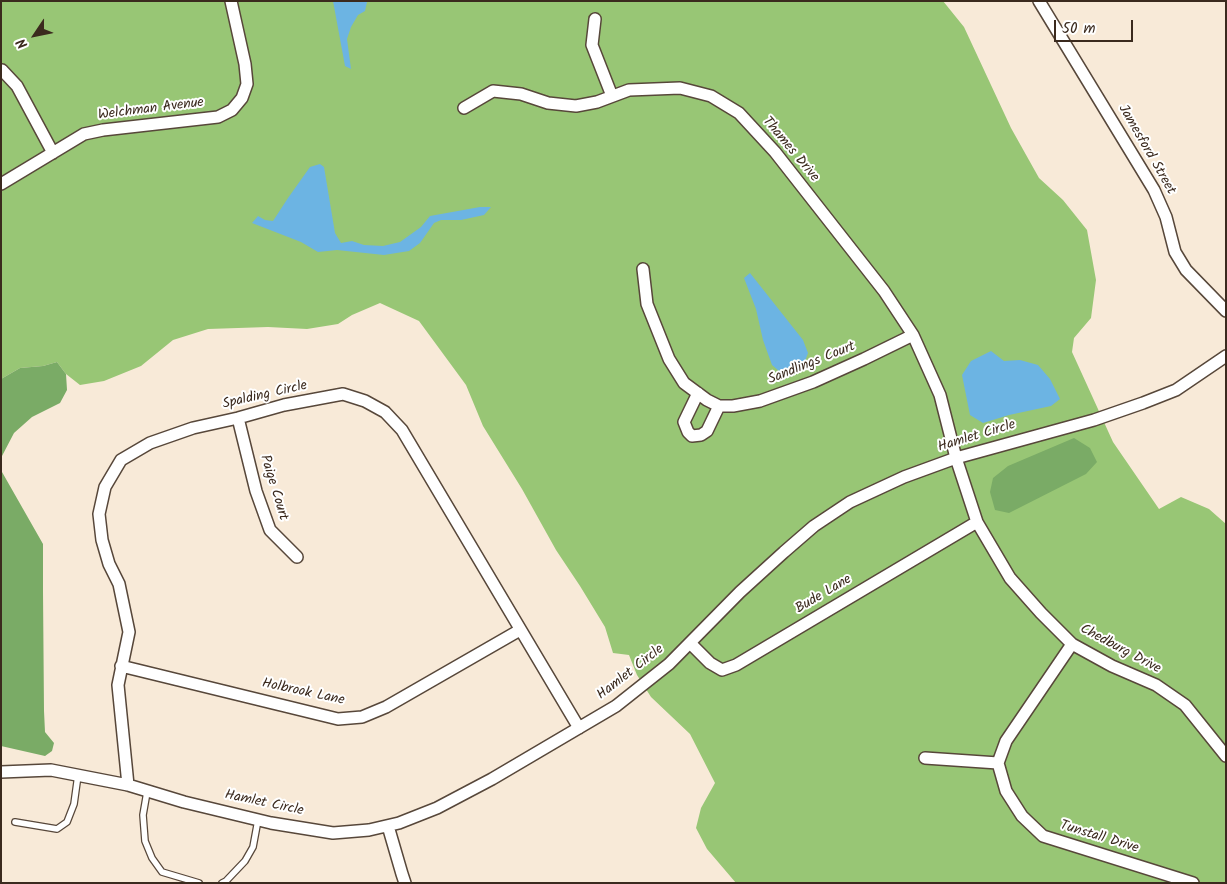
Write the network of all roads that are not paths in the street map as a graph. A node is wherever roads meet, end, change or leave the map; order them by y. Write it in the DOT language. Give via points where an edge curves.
graph roads {
  1 [pos="231,1"];
  2 [pos="1039,1"];
  3 [pos="595,19"];
  4 [pos="2,70"];
  5 [pos="612,96"];
  6 [pos="464,108"];
  7 [pos="53,152"];
  8 [pos="1,184"];
  9 [pos="643,268"];
  10 [pos="1226,311"];
  11 [pos="913,335"];
  12 [pos="1226,356"];
  13 [pos="698,393"];
  14 [pos="719,406"];
  15 [pos="238,418"];
  16 [pos="956,458"];
  17 [pos="977,522"];
  18 [pos="297,557"];
  19 [pos="520,630"];
  20 [pos="690,643"];
  21 [pos="1072,644"];
  22 [pos="121,666"];
  23 [pos="579,728"];
  24 [pos="1226,756"];
  25 [pos="925,758"];
  26 [pos="998,763"];
  27 [pos="1,772"];
  28 [pos="78,775"];
  29 [pos="128,785"];
  30 [pos="147,792"];
  31 [pos="258,820"];
  32 [pos="15,822"];
  33 [pos="388,826"];
  34 [pos="198,883"];
  35 [pos="222,883"];
  36 [pos="405,883"];
  37 [pos="1193,883"];
  1 -- 7 [label="street, Welchman Avenue" via="247,84 242,98 232,110 218,117 84,134"];
  2 -- 10 [label="street, Jamesford Street" via="1154,190 1166,217 1175,252 1186,270"];
  3 -- 5 [label="street" via="592,45"];
  4 -- 7 [label="street" via="17,86"];
  5 -- 6 [label="street, Thames Drive" via="576,106 493,91"];
  5 -- 11 [label="street, Thames Drive" via="629,90 680,88 711,96 739,113 775,152 884,290"];
  7 -- 8 [label="street, Welchman Avenue"];
  9 -- 13 [label="street" via="647,304 670,359 684,383"];
  11 -- 14 [label="street, Sandlings Court" via="813,382 760,401"];
  11 -- 16 [label="street, Thames Drive" via="940,395"];
  12 -- 16 [label="street, Hamlet Circle" via="1176,390 1143,403"];
  13 -- 14 [label="street"];
  13 -- 14 [label="street" via="684,422 692,436 707,431"];
  15 -- 18 [label="street, Paige Court" via="256,491 270,530"];
  15 -- 19 [label="street, Spalding Circle" via="343,394 385,412 402,430"];
  15 -- 22 [label="street, Spalding Circle" via="150,443 121,460 106,487 99,514 102,540 119,584 129,632"];
  16 -- 17 [label="street, Chedburg Drive"];
  16 -- 20 [label="street, Hamlet Circle" via="850,502 814,526 740,592"];
  17 -- 20 [label="street, Bude Lane" via="736,665 722,670"];
  17 -- 21 [label="street, Chedburg Drive" via="1010,578"];
  19 -- 22 [label="street, Holbrook Lane" via="386,707 362,716 338,719"];
  19 -- 23 [label="street, Spalding Circle"];
  20 -- 23 [label="street, Hamlet Circle" via="616,706"];
  21 -- 24 [label="street, Chedburg Drive" via="1156,686 1185,705"];
  21 -- 26 [label="street" via="1006,741"];
  22 -- 29 [label="street, Spalding Circle" via="118,685"];
  23 -- 33 [label="street, Hamlet Circle" via="438,808"];
  25 -- 26 [label="street"];
  26 -- 37 [label="street, Tunstall Drive" via="1006,791 1022,816 1043,836"];
  27 -- 28 [label="street, Hamlet Circle" via="51,770"];
  28 -- 29 [label="street, Hamlet Circle"];
  28 -- 32 [label="lane" via="68,822 57,829"];
  29 -- 30 [label="street, Hamlet Circle"];
  30 -- 31 [label="street, Hamlet Circle"];
  30 -- 34 [label="lane" via="143,815 145,841 152,858 162,872"];
  31 -- 33 [label="street, Hamlet Circle" via="332,833"];
  31 -- 35 [label="lane" via="253,847 245,861"];
  33 -- 36 [label="street"];
}
